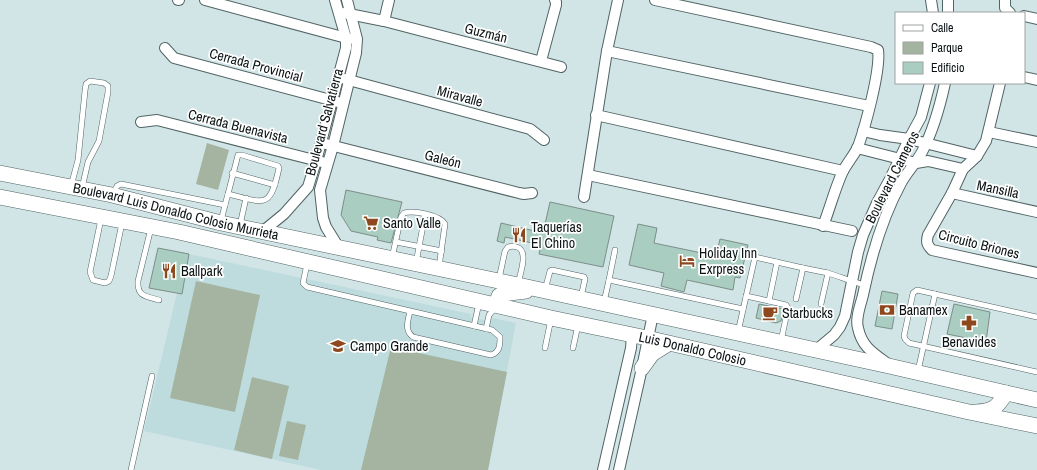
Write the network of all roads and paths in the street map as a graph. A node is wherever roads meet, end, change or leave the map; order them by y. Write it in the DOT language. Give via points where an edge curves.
graph roads {
  1 [pos="206,0"];
  2 [pos="335,0"];
  3 [pos="347,0"];
  4 [pos="390,0"];
  5 [pos="555,0"];
  6 [pos="618,0"];
  7 [pos="655,0"];
  8 [pos="932,0"];
  9 [pos="948,0"];
  10 [pos="1005,0"];
  11 [pos="338,12"];
  12 [pos="933,12"];
  13 [pos="948,12"];
  14 [pos="1009,12"];
  15 [pos="350,13"];
  16 [pos="1025,16"];
  17 [pos="1037,19"];
  18 [pos="384,21"];
  19 [pos="346,38"];
  20 [pos="357,39"];
  21 [pos="165,48"];
  22 [pos="607,51"];
  23 [pos="541,61"];
  24 [pos="561,67"];
  25 [pos="340,77"];
  26 [pos="1025,77"];
  27 [pos="350,80"];
  28 [pos="1037,80"];
  29 [pos="930,84"];
  30 [pos="946,84"];
  31 [pos="1000,84"];
  32 [pos="333,100"];
  33 [pos="343,104"];
  34 [pos="869,106"];
  35 [pos="596,115"];
  36 [pos="141,122"];
  37 [pos="863,131"];
  38 [pos="989,132"];
  39 [pos="909,139"];
  40 [pos="544,140"];
  41 [pos="1037,142"];
  42 [pos="321,143"];
  43 [pos="926,144"];
  44 [pos="333,146"];
  45 [pos="857,148"];
  46 [pos="977,156"];
  47 [pos="899,158"];
  48 [pos="78,160"];
  49 [pos="316,161"];
  50 [pos="88,162"];
  51 [pos="327,163"];
  52 [pos="916,163"];
  53 [pos="963,169"];
  54 [pos="843,171"];
  55 [pos="232,173"];
  56 [pos="2,174"];
  57 [pos="588,175"];
  58 [pos="275,185"];
  59 [pos="308,187"];
  60 [pos="76,188"];
  61 [pos="320,190"];
  62 [pos="532,193"];
  63 [pos="952,193"];
  64 [pos="228,194"];
  65 [pos="112,195"];
  66 [pos="0,197"];
  67 [pos="584,197"];
  68 [pos="246,198"];
  69 [pos="225,205"];
  70 [pos="1037,212"];
  71 [pos="425,215"];
  72 [pos="101,218"];
  73 [pos="202,218"];
  74 [pos="122,222"];
  75 [pos="221,223"];
  76 [pos="823,226"];
  77 [pos="151,227"];
  78 [pos="239,227"];
  79 [pos="852,231"];
  80 [pos="179,232"];
  81 [pos="262,232"];
  82 [pos="863,235"];
  83 [pos="876,238"];
  84 [pos="396,242"];
  85 [pos="419,247"];
  86 [pos="346,250"];
  87 [pos="615,250"];
  88 [pos="442,251"];
  89 [pos="392,259"];
  90 [pos="308,262"];
  91 [pos="777,262"];
  92 [pos="416,264"];
  93 [pos="439,268"];
  94 [pos="804,268"];
  95 [pos="347,271"];
  96 [pos="828,273"];
  97 [pos="1037,273"];
  98 [pos="481,277"];
  99 [pos="609,280"];
  100 [pos="498,281"];
  101 [pos="852,282"];
  102 [pos="518,285"];
  103 [pos="865,285"];
  104 [pos="540,289"];
  105 [pos="447,294"];
  106 [pos="935,294"];
  107 [pos="746,296"];
  108 [pos="581,298"];
  109 [pos="796,299"];
  110 [pos="159,300"];
  111 [pos="769,301"];
  112 [pos="479,302"];
  113 [pos="604,304"];
  114 [pos="821,304"];
  115 [pos="496,305"];
  116 [pos="743,309"];
  117 [pos="410,311"];
  118 [pos="653,314"];
  119 [pos="1037,317"];
  120 [pos="551,318"];
  121 [pos="578,324"];
  122 [pos="474,326"];
  123 [pos="486,328"];
  124 [pos="738,333"];
  125 [pos="632,335"];
  126 [pos="647,338"];
  127 [pos="781,342"];
  128 [pos="668,344"];
  129 [pos="924,346"];
  130 [pos="545,348"];
  131 [pos="573,348"];
  132 [pos="816,350"];
  133 [pos="889,366"];
  134 [pos="642,368"];
  135 [pos="917,372"];
  136 [pos="1037,372"];
  137 [pos="152,376"];
  138 [pos="1006,393"];
  139 [pos="1037,400"];
  140 [pos="969,412"];
  141 [pos="1037,426"];
  142 [pos="131,470"];
  143 [pos="604,470"];
  144 [pos="619,470"];
  1 -- 19 [label="street"];
  2 -- 11 [label="street, Boulevard Salvatierra"];
  3 -- 15 [label="street, Boulevard Salvatierra"];
  4 -- 18 [label="street"];
  5 -- 23 [label="street" via="556,5"];
  6 -- 22 [label="street"];
  7 -- 34 [label="street" via="878,50 879,57"];
  8 -- 12 [label="street"];
  9 -- 13 [label="street"];
  10 -- 14 [label="street" via="1005,8"];
  11 -- 15 [label="street, Guzmán"];
  11 -- 19 [label="street, Boulevard Salvatierra"];
  15 -- 18 [label="street, Guzmán"];
  15 -- 20 [label="street, Boulevard Salvatierra"];
  16 -- 17 [label="street"];
  18 -- 23 [label="street, Guzmán"];
  19 -- 20 [label="street"];
  19 -- 25 [label="street, Boulevard Salvatierra"];
  20 -- 27 [label="street, Boulevard Salvatierra"];
  21 -- 32 [label="street, Cerrada Provincial" via="174,58"];
  22 -- 34 [label="street"];
  22 -- 35 [label="street"];
  23 -- 24 [label="street, Guzmán"];
  25 -- 27 [label="street, Miravalle"];
  25 -- 32 [label="street, Boulevard Salvatierra"];
  26 -- 28 [label="street"];
  27 -- 33 [label="street, Boulevard Salvatierra"];
  27 -- 40 [label="street, Miravalle" via="530,129"];
  29 -- 39 [label="street, Boulevard Cameros" via="921,117"];
  30 -- 43 [label="street, Boulevard Cameros"];
  31 -- 38 [label="street, Circuito Briones"];
  32 -- 33 [label="street, Cerrada Provincial"];
  32 -- 42 [label="street, Boulevard Salvatierra"];
  33 -- 44 [label="street, Boulevard Salvatierra"];
  34 -- 37 [label="street"];
  35 -- 54 [label="street"];
  35 -- 57 [label="street"];
  36 -- 49 [label="street, Cerrada Buenavista" via="157,120"];
  37 -- 39 [label="street"];
  37 -- 45 [label="street"];
  38 -- 41 [label="street"];
  38 -- 46 [label="street, Circuito Briones"];
  39 -- 43 [label="street"];
  39 -- 47 [label="street, Boulevard Cameros"];
  42 -- 44 [label="street, Galeón"];
  42 -- 49 [label="street, Boulevard Salvatierra"];
  43 -- 46 [label="street"];
  43 -- 52 [label="street, Boulevard Cameros"];
  44 -- 51 [label="street, Boulevard Salvatierra"];
  44 -- 62 [label="street, Galeón" via="519,193"];
  45 -- 47 [label="street"];
  45 -- 54 [label="street"];
  46 -- 53 [label="street, Circuito Briones"];
  47 -- 52 [label="street"];
  47 -- 82 [label="street, Boulevard Cameros"];
  48 -- 50 [label="lane"];
  48 -- 50 [label="lane" via="86,84 90,81 104,83 108,86 108,92 99,141"];
  48 -- 60 [label="lane"];
  49 -- 51 [label="street, Cerrada Buenavista"];
  49 -- 59 [label="street, Boulevard Salvatierra"];
  50 -- 60 [label="lane"];
  51 -- 61 [label="street, Boulevard Salvatierra"];
  52 -- 53 [label="street" via="928,161"];
  52 -- 83 [label="street, Boulevard Cameros" via="902,181"];
  53 -- 63 [label="street, Circuito Briones"];
  54 -- 76 [label="street"];
  55 -- 58 [label="lane"];
  55 -- 58 [label="lane" via="238,155 275,164 279,168"];
  55 -- 64 [label="lane"];
  56 -- 60 [label="main road, Boulevard Luis Donaldo Colosio Murrieta"];
  57 -- 67 [label="street"];
  57 -- 76 [label="street"];
  58 -- 68 [label="lane" via="272,194 266,200 259,202"];
  59 -- 61 [label="street"];
  59 -- 81 [label="street, Boulevard Salvatierra" via="284,214"];
  60 -- 65 [label="main road, Boulevard Luis Donaldo Colosio Murrieta"];
  61 -- 86 [label="street, Boulevard Salvatierra" via="326,227"];
  63 -- 70 [label="street, Mansilla"];
  63 -- 97 [label="street, Circuito Briones" via="926,240 932,250"];
  64 -- 68 [label="lane"];
  64 -- 69 [label="lane"];
  65 -- 69 [label="lane" via="121,184"];
  65 -- 73 [label="main road, Boulevard Luis Donaldo Colosio Murrieta"];
  66 -- 72 [label="main road, Boulevard Luis Donaldo Colosio Murrieta"];
  68 -- 78 [label="lane"];
  69 -- 75 [label="lane"];
  71 -- 84 [label="lane" via="409,211 404,213"];
  71 -- 85 [label="lane"];
  71 -- 88 [label="lane" via="443,220 445,224"];
  72 -- 74 [label="main road, Boulevard Luis Donaldo Colosio Murrieta"];
  72 -- 74 [label="lane" via="90,277 105,283 109,281"];
  73 -- 75 [label="main road, Boulevard Luis Donaldo Colosio Murrieta"];
  73 -- 80 [label="main road" via="195,229"];
  74 -- 77 [label="main road, Boulevard Luis Donaldo Colosio Murrieta"];
  75 -- 78 [label="main road, Boulevard Luis Donaldo Colosio Murrieta"];
  76 -- 79 [label="street"];
  77 -- 80 [label="main road, Boulevard Luis Donaldo Colosio Murrieta"];
  77 -- 110 [label="lane" via="138,287 139,292"];
  78 -- 81 [label="main road, Boulevard Luis Donaldo Colosio Murrieta"];
  80 -- 90 [label="main road, Boulevard Luis Donaldo Colosio Murrieta"];
  81 -- 86 [label="main road, Boulevard Luis Donaldo Colosio Murrieta"];
  82 -- 83 [label="street"];
  82 -- 101 [label="street, Boulevard Cameros"];
  83 -- 103 [label="street, Boulevard Cameros"];
  84 -- 85 [label="lane"];
  84 -- 89 [label="lane"];
  85 -- 88 [label="lane"];
  85 -- 92 [label="lane"];
  86 -- 89 [label="main road, Luis Donaldo Colosio"];
  87 -- 99 [label="lane"];
  88 -- 93 [label="lane"];
  89 -- 92 [label="main road, Luis Donaldo Colosio"];
  90 -- 95 [label="main road, Boulevard Luis Donaldo Colosio Murrieta"];
  90 -- 117 [label="lane" via="303,283 307,287"];
  91 -- 94 [label="lane"];
  91 -- 107 [label="lane" via="754,257"];
  91 -- 111 [label="lane"];
  92 -- 93 [label="main road, Luis Donaldo Colosio"];
  93 -- 98 [label="main road, Luis Donaldo Colosio"];
  94 -- 96 [label="lane"];
  94 -- 109 [label="lane"];
  95 -- 105 [label="main road, Luis Donaldo Colosio"];
  96 -- 101 [label="lane"];
  96 -- 114 [label="lane"];
  98 -- 100 [label="main road, Luis Donaldo Colosio"];
  98 -- 105 [label="main road" via="474,291"];
  99 -- 113 [label="lane"];
  99 -- 116 [label="lane"];
  100 -- 102 [label="main road, Luis Donaldo Colosio"];
  100 -- 102 [label="lane" via="505,251 515,246 521,248 524,256"];
  101 -- 103 [label="lane"];
  101 -- 132 [label="street, Boulevard Cameros" via="840,326 834,335"];
  102 -- 104 [label="main road, Luis Donaldo Colosio"];
  103 -- 133 [label="street, Boulevard Cameros" via="857,326 866,348"];
  104 -- 108 [label="main road, Luis Donaldo Colosio"];
  104 -- 108 [label="lane" via="552,270 584,277 586,280"];
  104 -- 115 [label="main road" via="502,294"];
  105 -- 112 [label="main road, Luis Donaldo Colosio"];
  106 -- 119 [label="lane"];
  106 -- 129 [label="lane"];
  106 -- 129 [label="lane" via="917,290 913,293 904,336 909,343"];
  107 -- 111 [label="lane"];
  107 -- 116 [label="lane"];
  108 -- 113 [label="main road, Luis Donaldo Colosio"];
  111 -- 127 [label="lane" via="786,305 788,308"];
  112 -- 115 [label="main road, Luis Donaldo Colosio"];
  112 -- 122 [label="lane"];
  113 -- 118 [label="main road, Luis Donaldo Colosio"];
  115 -- 120 [label="main road, Luis Donaldo Colosio"];
  115 -- 123 [label="lane" via="489,315"];
  116 -- 124 [label="lane"];
  117 -- 122 [label="lane"];
  117 -- 123 [label="lane" via="407,329 408,334 413,337 495,354 500,337"];
  118 -- 124 [label="main road, Luis Donaldo Colosio"];
  118 -- 126 [label="street"];
  120 -- 121 [label="main road, Luis Donaldo Colosio"];
  120 -- 130 [label="lane"];
  121 -- 125 [label="main road, Luis Donaldo Colosio"];
  121 -- 131 [label="lane"];
  122 -- 123 [label="lane"];
  124 -- 127 [label="main road, Luis Donaldo Colosio"];
  125 -- 126 [label="main road, Luis Donaldo Colosio"];
  125 -- 143 [label="street"];
  126 -- 128 [label="main road, Luis Donaldo Colosio"];
  126 -- 134 [label="street"];
  127 -- 132 [label="main road, Luis Donaldo Colosio"];
  128 -- 134 [label="main road" via="652,354"];
  128 -- 140 [label="main road, Luis Donaldo Colosio"];
  129 -- 135 [label="lane"];
  129 -- 136 [label="lane"];
  132 -- 133 [label="main road, Luis Donaldo Colosio"];
  133 -- 135 [label="main road, Luis Donaldo Colosio"];
  134 -- 144 [label="street"];
  135 -- 138 [label="main road, Luis Donaldo Colosio"];
  137 -- 142 [label="lane"];
  138 -- 139 [label="main road, Luis Donaldo Colosio"];
  138 -- 140 [label="main road" via="994,409"];
  140 -- 141 [label="main road, Luis Donaldo Colosio"];
}
